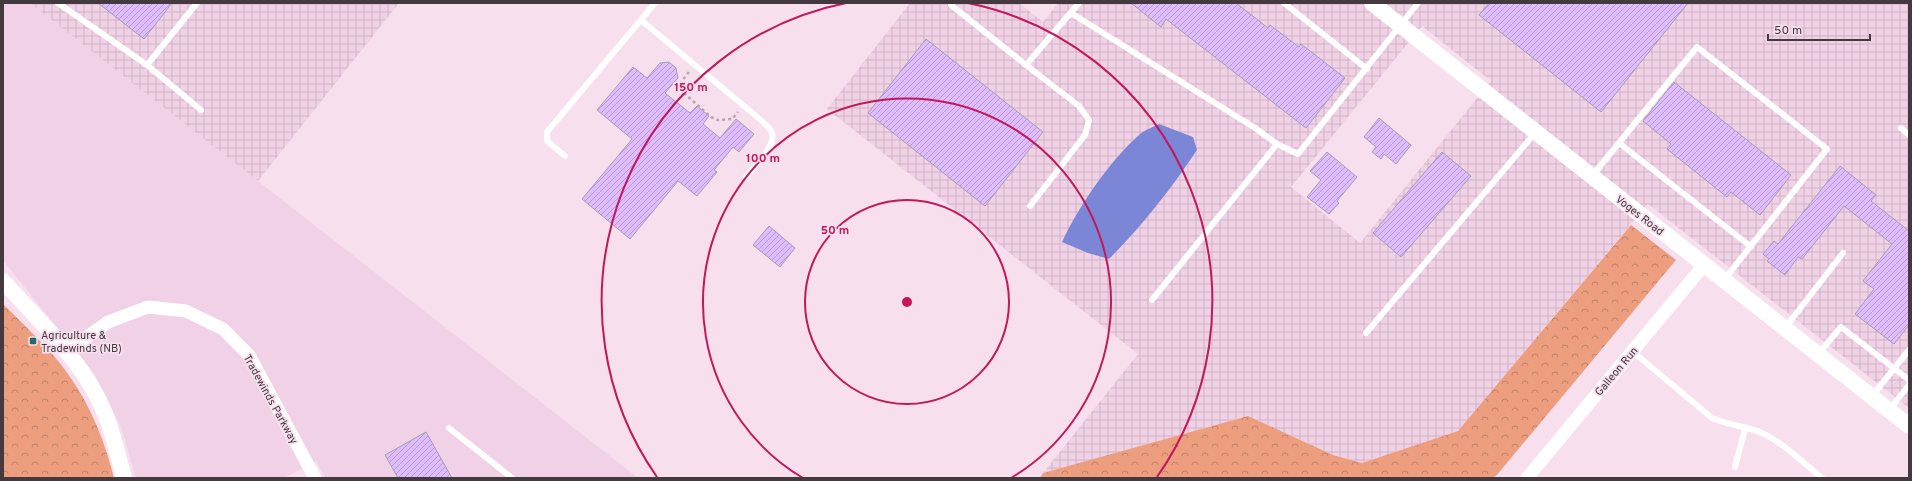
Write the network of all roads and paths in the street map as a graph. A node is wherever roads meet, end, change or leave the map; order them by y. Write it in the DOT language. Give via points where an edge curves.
graph roads {
  1 [pos="58,3"];
  2 [pos="197,3"];
  3 [pos="655,3"];
  4 [pos="1079,3"];
  5 [pos="1284,3"];
  6 [pos="1372,3"];
  7 [pos="1418,3"];
  8 [pos="951,5"];
  9 [pos="1071,13"];
  10 [pos="641,20"];
  11 [pos="1400,25"];
  12 [pos="147,65"];
  13 [pos="695,65"];
  14 [pos="1026,65"];
  15 [pos="1367,69"];
  16 [pos="743,106"];
  17 [pos="201,110"];
  18 [pos="1901,128"];
  19 [pos="1536,132"];
  20 [pos="1909,134"];
  21 [pos="1619,143"];
  22 [pos="1277,144"];
  23 [pos="566,156"];
  24 [pos="1592,176"];
  25 [pos="746,177"];
  26 [pos="1030,206"];
  27 [pos="1750,246"];
  28 [pos="1843,254"];
  29 [pos="1704,265"];
  30 [pos="1724,280"];
  31 [pos="3,281"];
  32 [pos="1152,300"];
  33 [pos="1785,328"];
  34 [pos="1366,333"];
  35 [pos="1909,350"];
  36 [pos="1632,351"];
  37 [pos="66,352"];
  38 [pos="1818,354"];
  39 [pos="1894,368"];
  40 [pos="1909,380"];
  41 [pos="1909,385"];
  42 [pos="1872,396"];
  43 [pos="1889,410"];
  44 [pos="1909,426"];
  45 [pos="450,428"];
  46 [pos="1745,429"];
  47 [pos="1735,467"];
  48 [pos="124,478"];
  49 [pos="314,478"];
  50 [pos="512,478"];
  51 [pos="1527,478"];
  52 [pos="1822,478"];
  1 -- 12 [label="lane"];
  2 -- 12 [label="lane"];
  3 -- 10 [label="lane"];
  4 -- 9 [label="lane"];
  5 -- 15 [label="lane"];
  6 -- 11 [label="street, Voges Road"];
  7 -- 11 [label="lane"];
  8 -- 14 [label="lane"];
  9 -- 14 [label="lane"];
  9 -- 22 [label="lane"];
  10 -- 13 [label="lane"];
  10 -- 23 [label="lane" via="547,132 547,141"];
  11 -- 15 [label="lane"];
  11 -- 19 [label="street, Voges Road"];
  12 -- 17 [label="lane"];
  13 -- 16 [label="lane"];
  13 -- 16 [label="path" via="681,82 685,94 711,117 718,120 732,119"];
  14 -- 26 [label="lane" via="1079,106 1090,120 1085,135"];
  15 -- 22 [label="lane" via="1298,154"];
  16 -- 25 [label="lane" via="772,131 773,140"];
  18 -- 20 [label="lane"];
  19 -- 24 [label="street, Voges Road"];
  19 -- 34 [label="lane"];
  21 -- 24 [label="lane"];
  21 -- 27 [label="lane"];
  21 -- 27 [label="lane" via="1697,47 1704,52 1827,149"];
  22 -- 32 [label="lane"];
  24 -- 29 [label="street, Voges Road"];
  27 -- 30 [label="lane"];
  28 -- 33 [label="lane"];
  29 -- 30 [label="street, Voges Road"];
  29 -- 36 [label="street, Galleon Run"];
  30 -- 33 [label="street, Voges Road"];
  31 -- 37 [label="street"];
  33 -- 38 [label="street, Voges Road"];
  35 -- 39 [label="lane"];
  36 -- 46 [label="lane" via="1712,418"];
  36 -- 51 [label="street, Galleon Run"];
  37 -- 48 [label="street" via="104,410"];
  37 -- 49 [label="street, Tradewinds Parkway" via="108,322 148,307 186,311 223,329 249,355"];
  38 -- 39 [label="lane" via="1841,327"];
  38 -- 42 [label="street, Voges Road"];
  39 -- 40 [label="lane"];
  39 -- 42 [label="lane"];
  41 -- 43 [label="lane"];
  42 -- 43 [label="street, Voges Road"];
  43 -- 44 [label="street, Voges Road"];
  45 -- 50 [label="lane"];
  46 -- 47 [label="lane"];
  46 -- 52 [label="lane" via="1772,438"];
}
